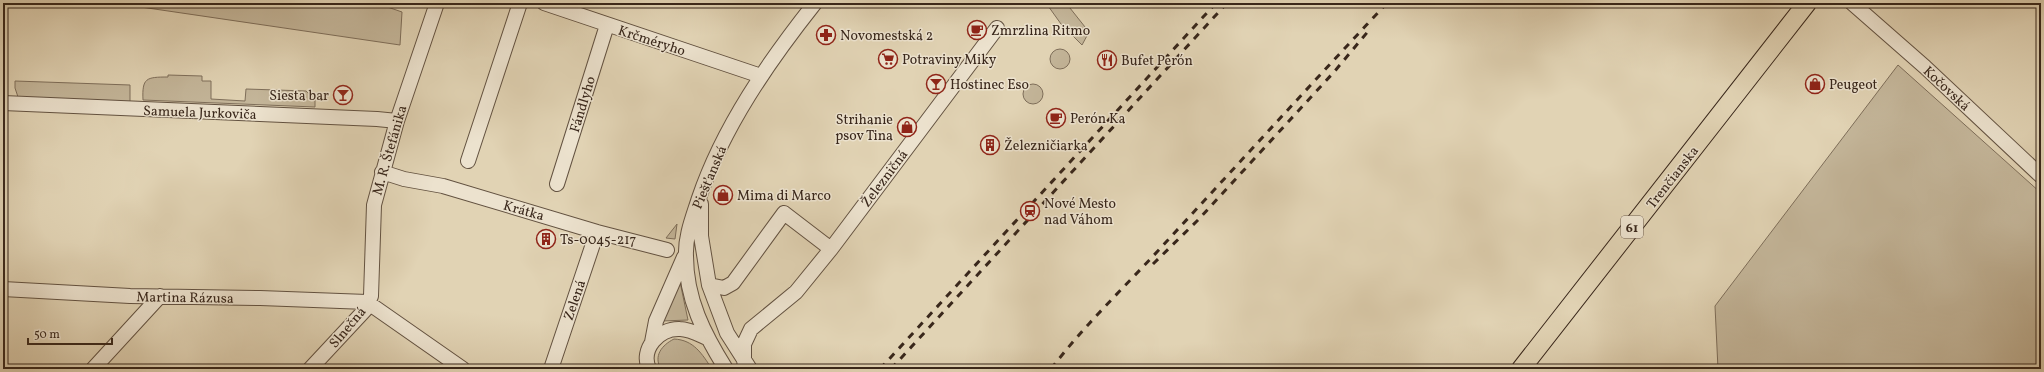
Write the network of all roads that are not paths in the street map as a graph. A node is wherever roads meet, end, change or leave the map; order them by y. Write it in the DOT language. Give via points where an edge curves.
graph roads {
  1 [pos="437,3"];
  2 [pos="520,3"];
  3 [pos="544,3"];
  4 [pos="815,3"];
  5 [pos="1807,3"];
  6 [pos="1852,3"];
  7 [pos="607,25"];
  8 [pos="997,28"];
  9 [pos="761,76"];
  10 [pos="3,104"];
  11 [pos="397,121"];
  12 [pos="468,161"];
  13 [pos="382,172"];
  14 [pos="2041,176"];
  15 [pos="557,184"];
  16 [pos="699,198"];
  17 [pos="597,232"];
  18 [pos="831,249"];
  19 [pos="667,250"];
  20 [pos="686,255"];
  21 [pos="709,285"];
  22 [pos="3,289"];
  23 [pos="160,296"];
  24 [pos="367,302"];
  25 [pos="707,338"];
  26 [pos="652,342"];
  27 [pos="747,365"];
  28 [pos="93,369"];
  29 [pos="310,369"];
  30 [pos="464,369"];
  31 [pos="551,369"];
  32 [pos="649,369"];
  33 [pos="726,369"];
  34 [pos="1521,369"];
  1 -- 11 [label="street, M. R. Štefánika"];
  2 -- 12 [label="street"];
  3 -- 7 [label="street, Krčméryho"];
  4 -- 9 [label="street, Piešťanská"];
  5 -- 34 [label="main road, Trenčianska / 61"];
  6 -- 14 [label="street, Kočovská" via="1925,67"];
  7 -- 9 [label="street, Krčméryho"];
  7 -- 15 [label="street, Fándlyho"];
  8 -- 18 [label="street, Železničná"];
  9 -- 16 [label="street, Piešťanská" via="717,154"];
  10 -- 11 [label="street, Samuela Jurkoviča"];
  11 -- 13 [label="street, M. R. Štefánika"];
  13 -- 17 [label="street, Krátka" via="443,186"];
  13 -- 24 [label="street, M. R. Štefánika" via="374,205 373,274 371,296"];
  16 -- 20 [label="street, Piešťanská" via="690,223"];
  16 -- 21 [label="street" via="702,207 703,257"];
  17 -- 19 [label="street, Krátka"];
  17 -- 31 [label="street, Zelená"];
  18 -- 21 [label="street" via="784,213 733,283 724,288"];
  18 -- 27 [label="street, Železničná" via="796,292 751,329 744,344"];
  20 -- 25 [label="street, Piešťanská" via="691,295"];
  20 -- 26 [label="street" via="656,321"];
  21 -- 27 [label="street" via="727,333"];
  22 -- 23 [label="street, Martina Rázusa"];
  23 -- 24 [label="street, Martina Rázusa"];
  23 -- 28 [label="street"];
  24 -- 29 [label="street, Slnečná" via="365,310"];
  24 -- 30 [label="street"];
  25 -- 26 [label="street" via="687,330 675,329 663,332"];
  25 -- 33 [label="street, Piešťanská"];
  26 -- 32 [label="street" via="647,357"];
}
